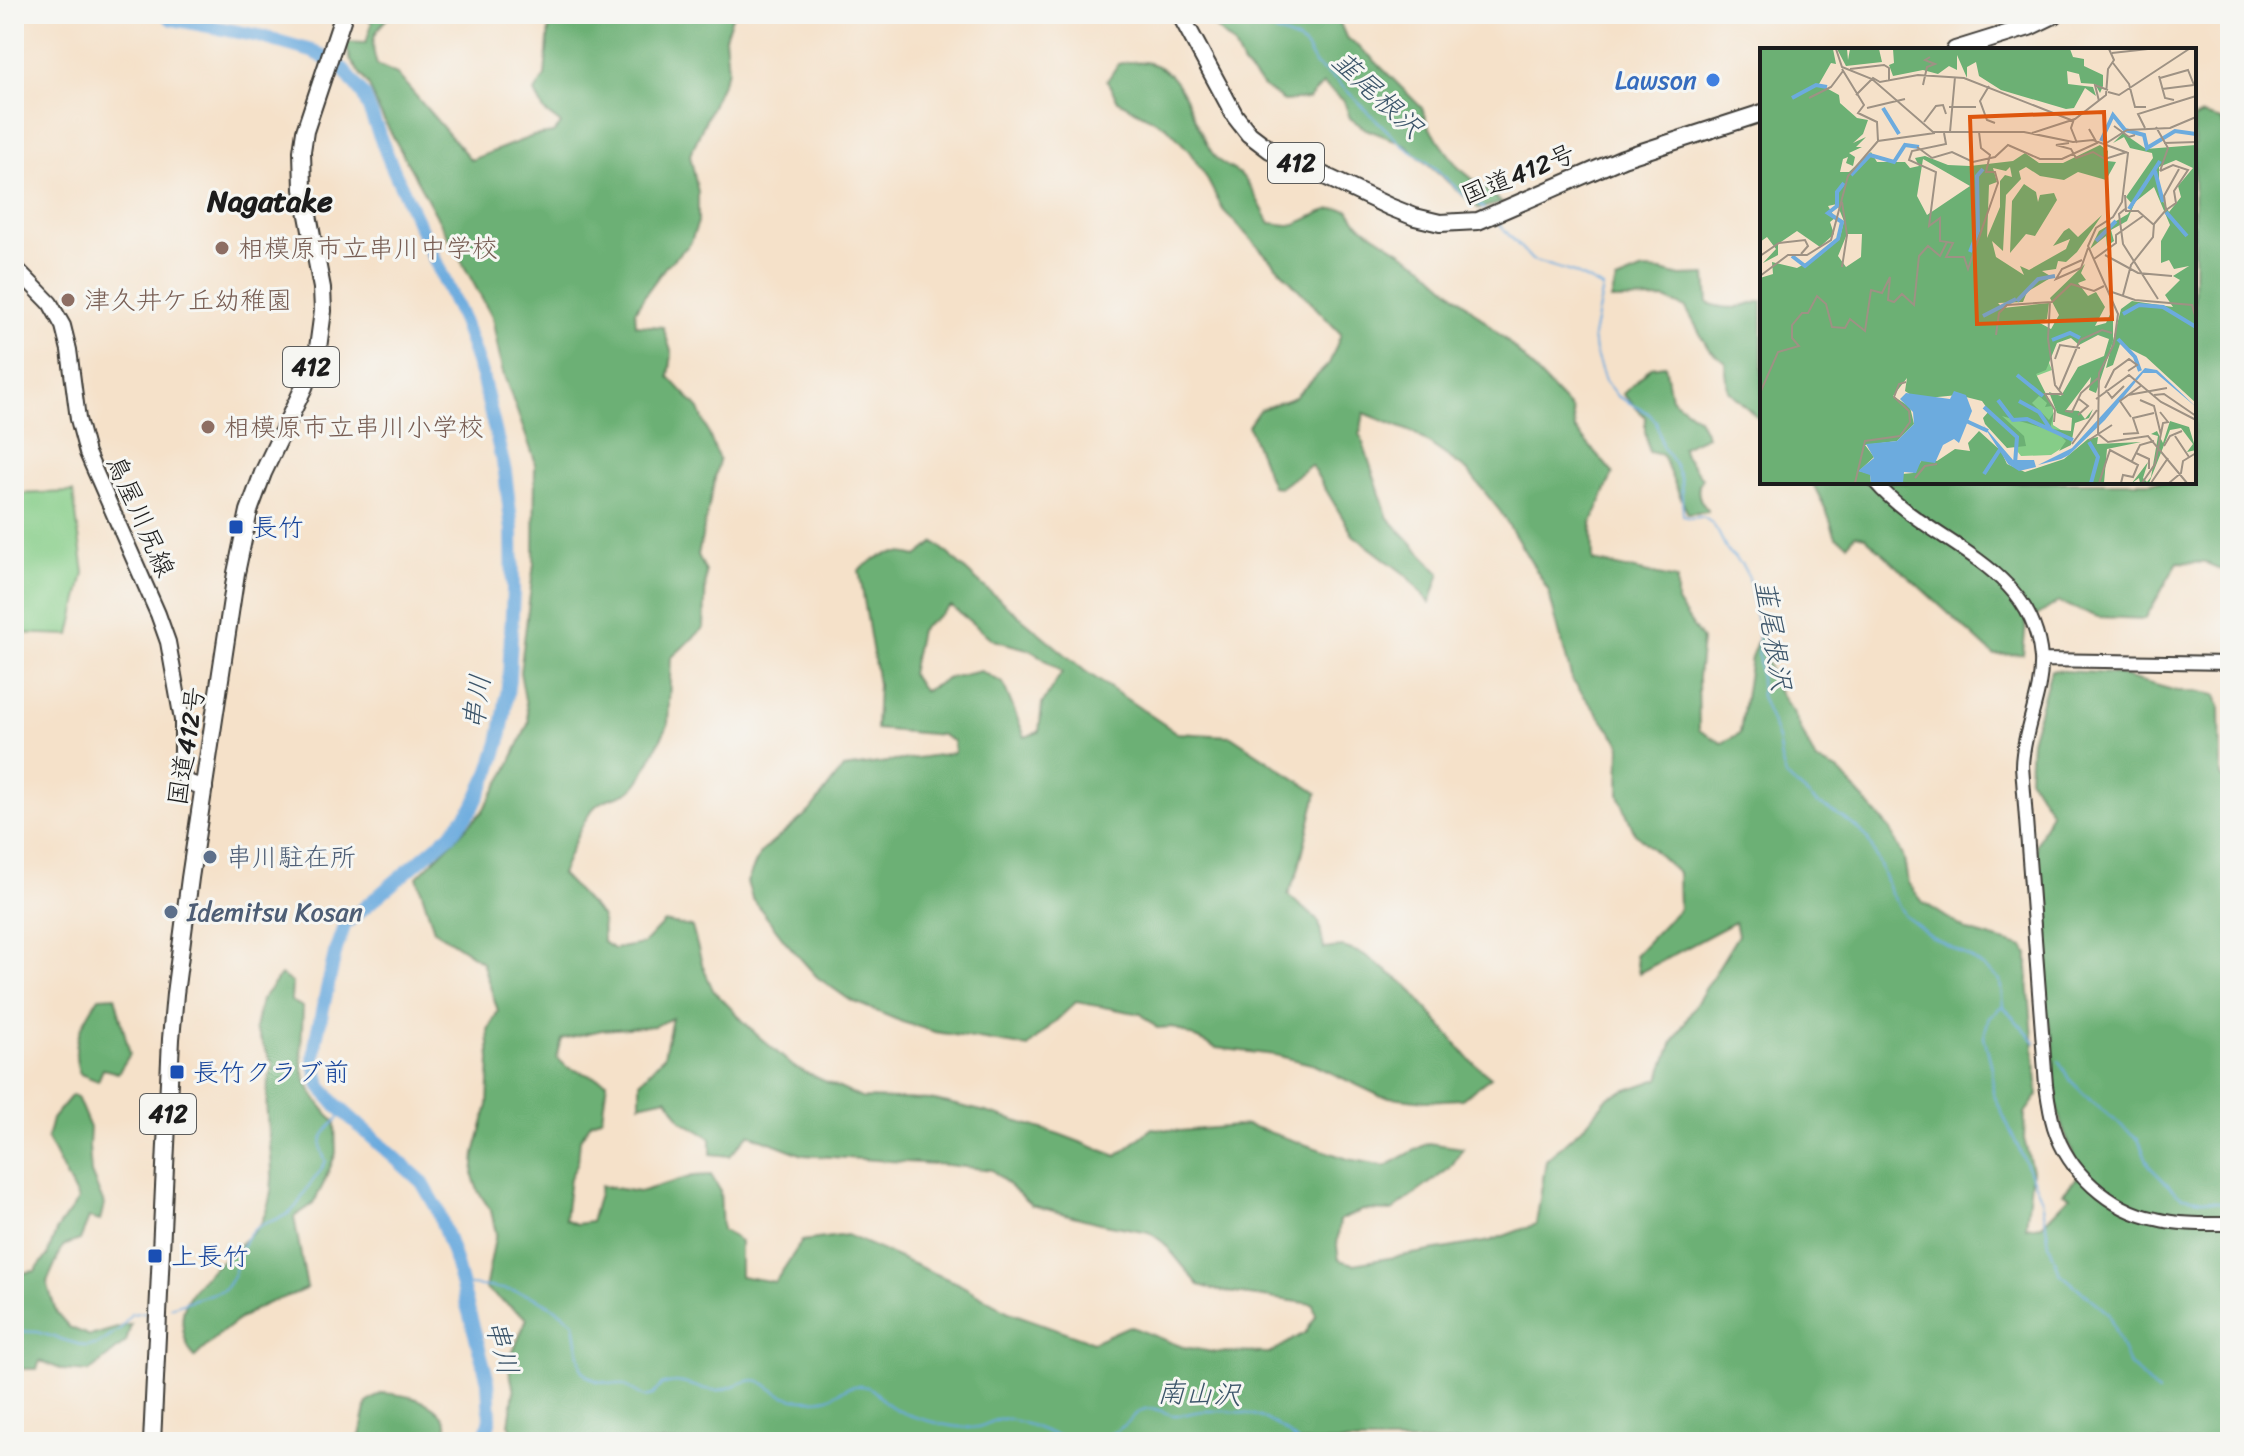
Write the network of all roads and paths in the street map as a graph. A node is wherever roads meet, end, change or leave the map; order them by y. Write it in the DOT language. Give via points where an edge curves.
graph roads {
  1 [pos="344,14"];
  2 [pos="1180,14"];
  3 [pos="2056,14"];
  4 [pos="1961,48"];
  5 [pos="1760,114"];
  6 [pos="14,266"];
  7 [pos="1877,484"];
  8 [pos="2041,660"];
  9 [pos="2230,663"];
  10 [pos="205,788"];
  11 [pos="2230,1224"];
  12 [pos="152,1442"];
  1 -- 10 [label="highway, 国道412号 / 412" via="302,151 303,189 322,288 318,348 245,525"];
  2 -- 5 [label="highway, 国道412号 / 412" via="1249,134 1270,150 1415,217 1440,223 1478,221 1591,170"];
  3 -- 4 [label="highway"];
  6 -- 10 [label="main road, 鳥屋川尻線" via="50,303 66,332 87,453 168,642 182,720 182,774 187,782"];
  7 -- 8 [label="street" via="2015,593 2034,628"];
  8 -- 9 [label="street"];
  8 -- 11 [label="street" via="2022,766 2045,1073 2054,1128 2071,1161 2115,1202 2155,1219"];
  10 -- 12 [label="highway, 国道412号 / 412" via="171,1039"];
}
